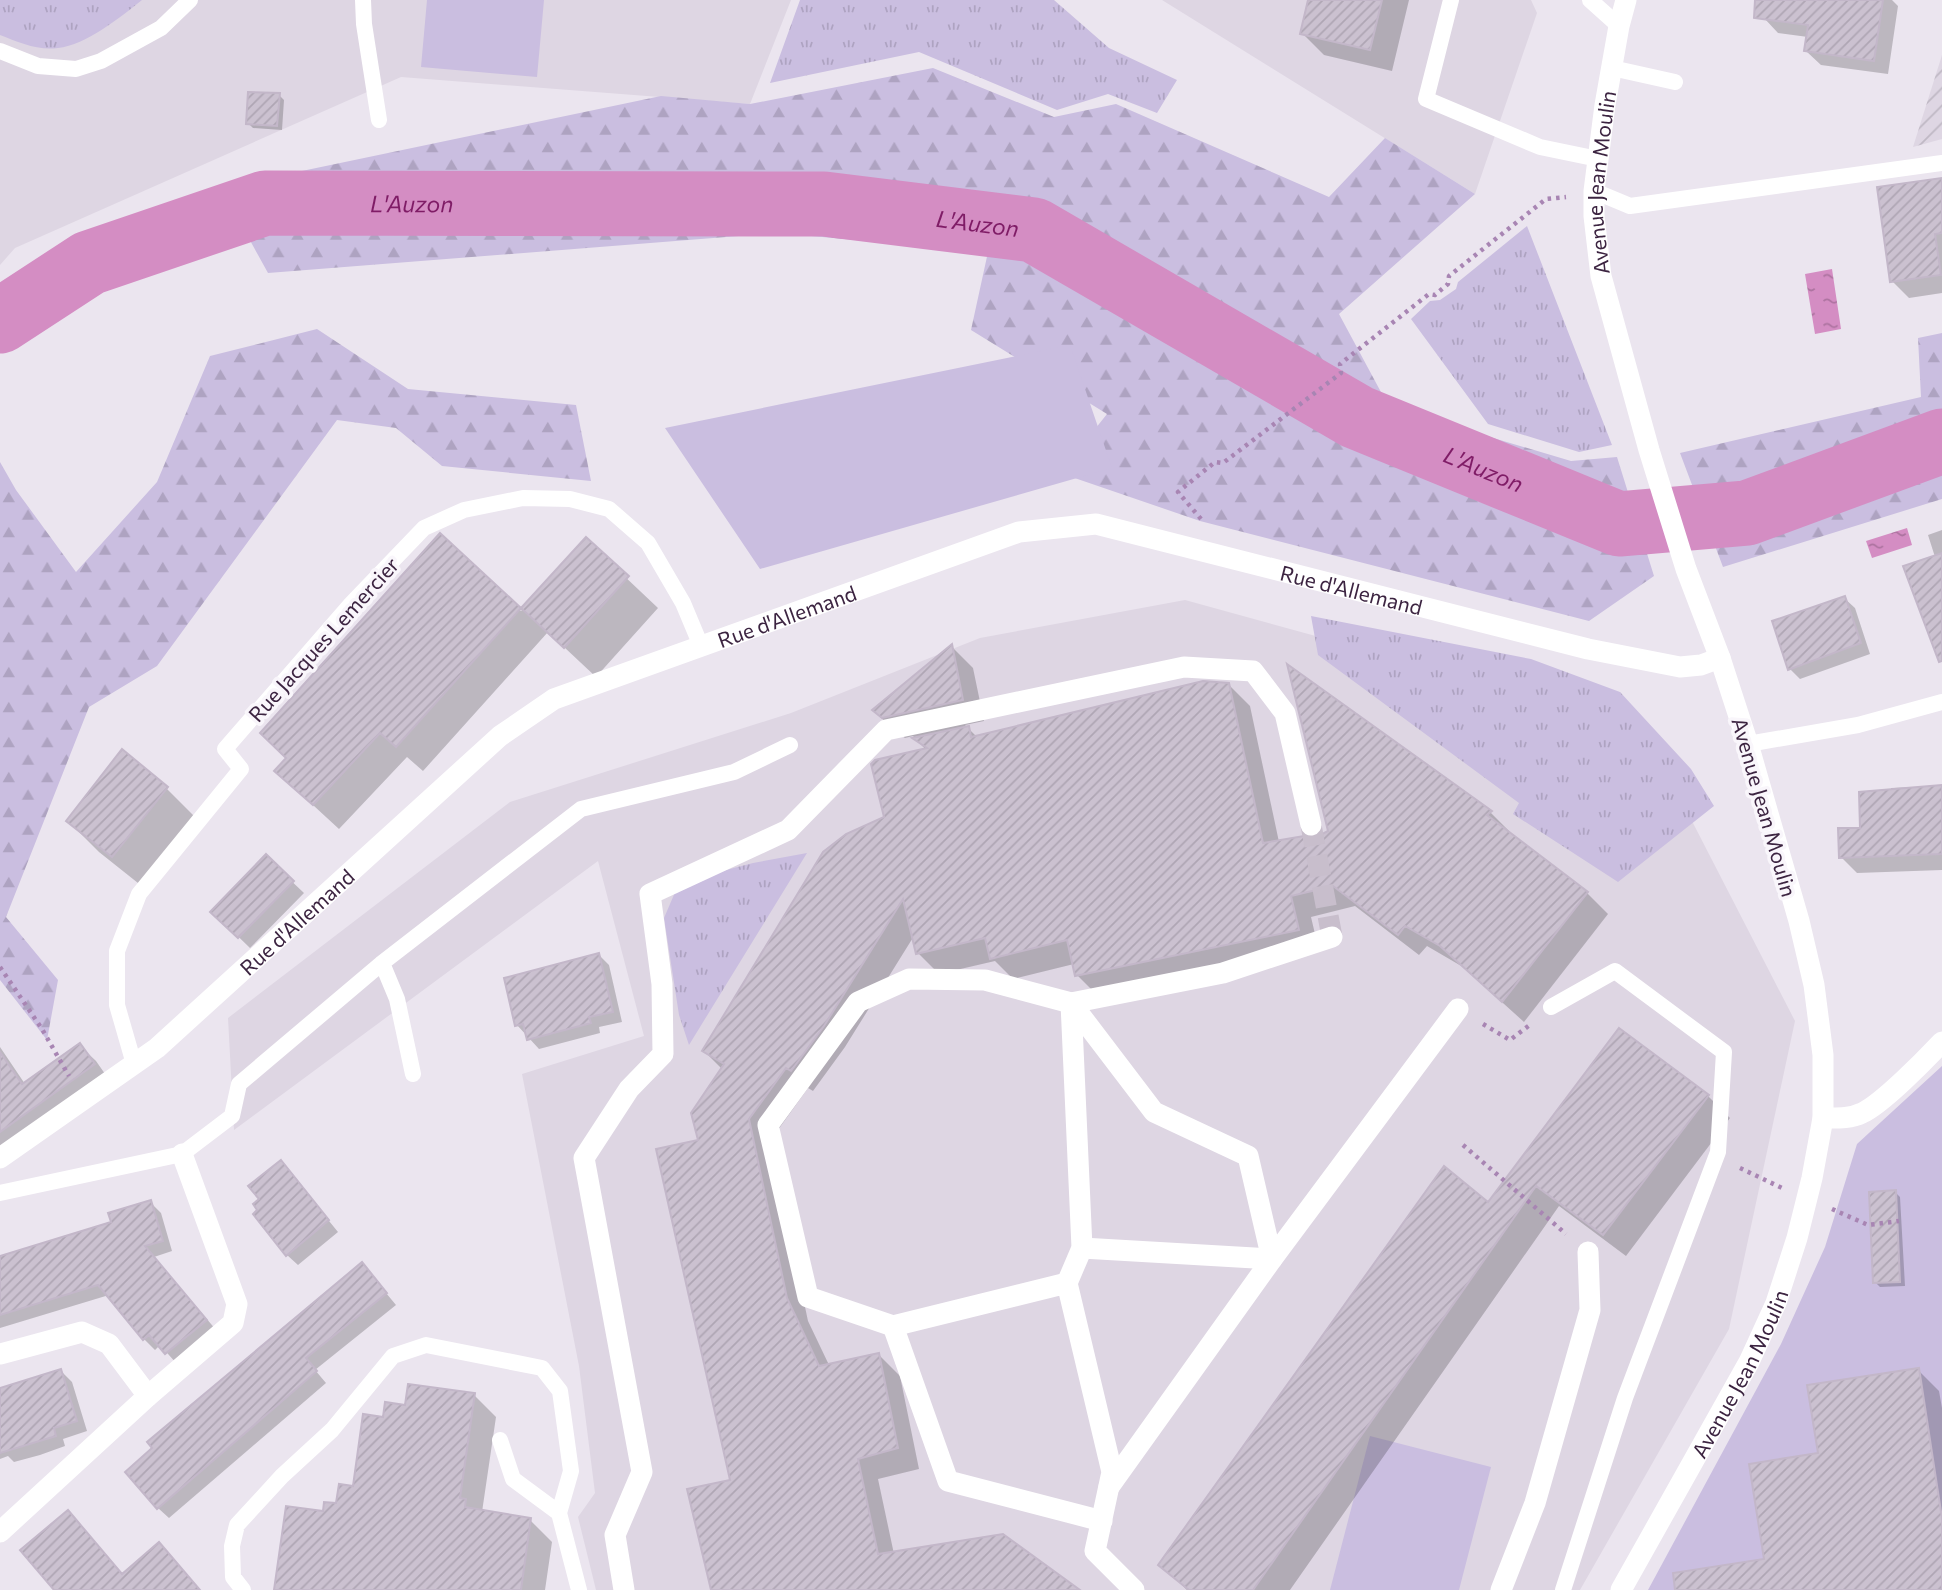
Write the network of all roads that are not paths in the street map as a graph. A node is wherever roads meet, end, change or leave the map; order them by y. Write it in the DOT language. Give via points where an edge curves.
graph roads {
  1 [pos="190,0"];
  2 [pos="363,0"];
  3 [pos="1451,0"];
  4 [pos="1590,0"];
  5 [pos="1626,0"];
  6 [pos="1619,26"];
  7 [pos="0,51"];
  8 [pos="1612,68"];
  9 [pos="1675,82"];
  10 [pos="379,120"];
  11 [pos="1598,159"];
  12 [pos="1942,163"];
  13 [pos="1594,191"];
  14 [pos="701,646"];
  15 [pos="1720,658"];
  16 [pos="1942,702"];
  17 [pos="1748,744"];
  18 [pos="790,745"];
  19 [pos="1311,825"];
  20 [pos="1332,937"];
  21 [pos="383,963"];
  22 [pos="1071,1003"];
  23 [pos="1551,1007"];
  24 [pos="1458,1009"];
  25 [pos="1942,1042"];
  26 [pos="134,1064"];
  27 [pos="413,1074"];
  28 [pos="1823,1118"];
  29 [pos="183,1154"];
  30 [pos="0,1158"];
  31 [pos="0,1193"];
  32 [pos="1082,1248"];
  33 [pos="1588,1252"];
  34 [pos="1272,1259"];
  35 [pos="1067,1283"];
  36 [pos="892,1326"];
  37 [pos="0,1354"];
  38 [pos="148,1396"];
  39 [pos="500,1440"];
  40 [pos="1109,1487"];
  41 [pos="559,1513"];
  42 [pos="1102,1521"];
  43 [pos="0,1532"];
  44 [pos="243,1590"];
  45 [pos="579,1590"];
  46 [pos="624,1590"];
  47 [pos="1133,1590"];
  48 [pos="1501,1590"];
  49 [pos="1563,1590"];
  50 [pos="1621,1590"];
  1 -- 7 [label="lane" via="161,28 101,61 76,69 38,66"];
  2 -- 10 [label="lane"];
  3 -- 11 [label="lane" via="1426,99 1540,146"];
  4 -- 6 [label="lane"];
  5 -- 6 [label="street, Avenue Jean Moulin"];
  6 -- 8 [label="street, Avenue Jean Moulin"];
  8 -- 9 [label="lane"];
  8 -- 11 [label="street, Avenue Jean Moulin"];
  11 -- 13 [label="street, Avenue Jean Moulin"];
  12 -- 13 [label="lane" via="1630,206"];
  13 -- 15 [label="street, Avenue Jean Moulin" via="1601,276 1648,450"];
  14 -- 15 [label="street, Rue d'Allemand" via="1019,532 1096,524 1588,649 1680,667"];
  14 -- 26 [label="street, Rue d'Allemand" via="554,699 500,736"];
  14 -- 26 [label="lane, Rue Jacques Lemercier" via="648,542 609,509 570,499 523,498 464,510 424,528 225,749 241,769 139,894 117,951 117,1005"];
  15 -- 17 [label="street, Avenue Jean Moulin"];
  16 -- 17 [label="lane" via="1858,725"];
  17 -- 28 [label="street, Avenue Jean Moulin" via="1814,985 1823,1055"];
  18 -- 21 [label="lane" via="733,772 581,809"];
  19 -- 46 [label="street" via="1285,713 1253,671 1184,667 886,730 788,830 650,894 662,984 663,1054 629,1089 584,1157 642,1472 615,1535"];
  20 -- 22 [label="street" via="1223,973"];
  21 -- 27 [label="lane" via="397,999"];
  21 -- 29 [label="lane" via="239,1084 232,1116"];
  22 -- 32 [label="street"];
  22 -- 34 [label="street" via="1154,1112 1248,1156"];
  22 -- 36 [label="street" via="985,980 909,979 858,1002 768,1125 808,1297"];
  23 -- 49 [label="lane" via="1615,971 1724,1052 1717,1157 1625,1398"];
  24 -- 34 [label="street"];
  25 -- 28 [label="street" via="1862,1113"];
  26 -- 30 [label="street, Rue d'Allemand"];
  28 -- 50 [label="street, Avenue Jean Moulin" via="1797,1238 1776,1303 1749,1362"];
  29 -- 31 [label="lane"];
  29 -- 38 [label="street" via="237,1304 233,1323"];
  32 -- 34 [label="street"];
  32 -- 35 [label="street"];
  33 -- 48 [label="street" via="1590,1310 1535,1503"];
  34 -- 40 [label="street"];
  35 -- 36 [label="street"];
  35 -- 40 [label="street" via="1112,1472"];
  36 -- 42 [label="street" via="948,1481"];
  37 -- 38 [label="street" via="82,1332 109,1344"];
  38 -- 43 [label="street"];
  39 -- 41 [label="lane" via="513,1479"];
  40 -- 42 [label="street"];
  41 -- 44 [label="lane" via="571,1471 560,1391 542,1368 426,1345 393,1356 332,1430 237,1525 233,1577"];
  41 -- 45 [label="lane"];
  42 -- 47 [label="street" via="1095,1551"];
}
